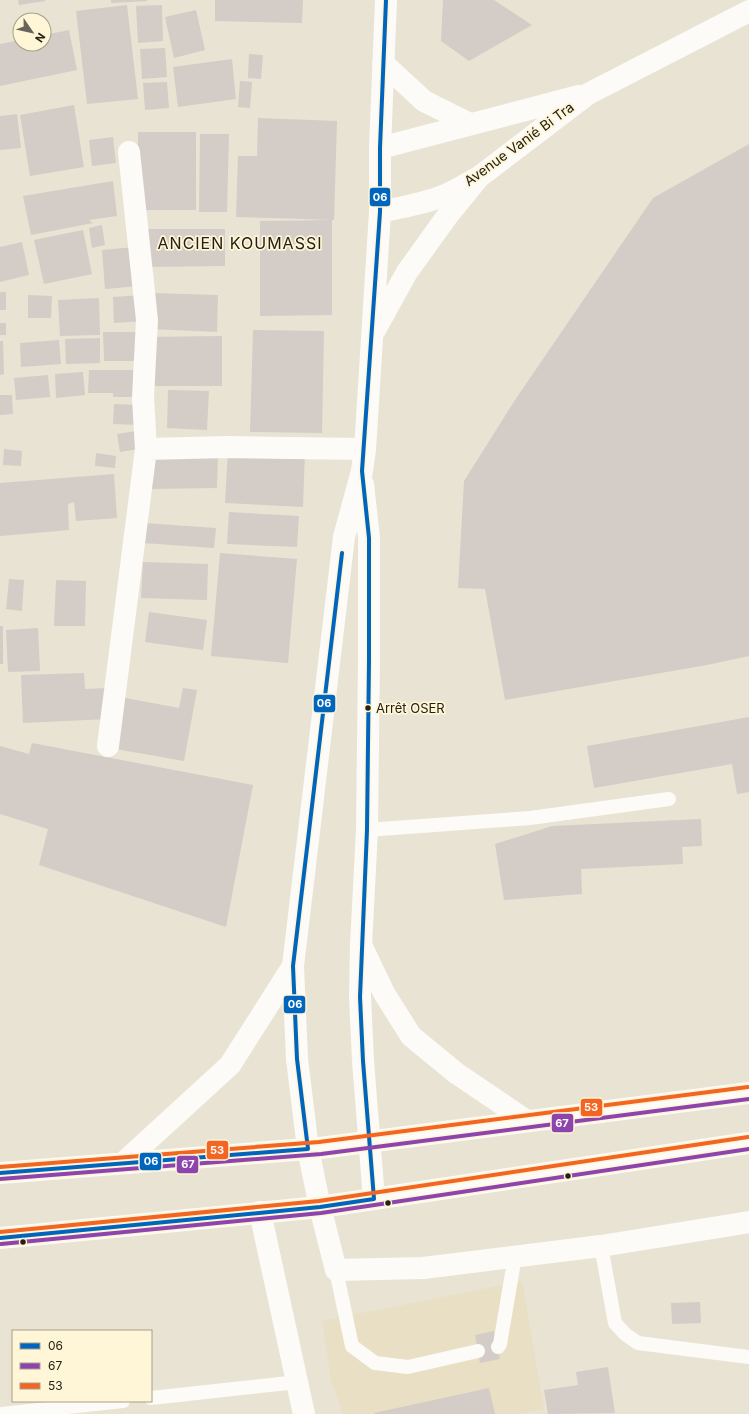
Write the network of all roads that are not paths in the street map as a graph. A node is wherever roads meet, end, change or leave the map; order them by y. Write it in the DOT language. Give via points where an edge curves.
graph roads {
  1 [pos="386,0"];
  2 [pos="749,11"];
  3 [pos="383,63"];
  4 [pos="588,94"];
  5 [pos="470,124"];
  6 [pos="380,148"];
  7 [pos="129,152"];
  8 [pos="479,177"];
  9 [pos="380,212"];
  10 [pos="372,335"];
  11 [pos="146,448"];
  12 [pos="365,449"];
  13 [pos="362,471"];
  14 [pos="108,746"];
  15 [pos="669,799"];
  16 [pos="368,830"];
  17 [pos="361,945"];
  18 [pos="293,966"];
  19 [pos="749,1092"];
  20 [pos="527,1121"];
  21 [pos="368,1142"];
  22 [pos="749,1143"];
  23 [pos="314,1149"];
  24 [pos="123,1162"];
  25 [pos="0,1173"];
  26 [pos="374,1199"];
  27 [pos="320,1207"];
  28 [pos="260,1212"];
  29 [pos="749,1222"];
  30 [pos="0,1238"];
  31 [pos="601,1246"];
  32 [pos="515,1256"];
  33 [pos="336,1270"];
  34 [pos="498,1347"];
  35 [pos="478,1351"];
  36 [pos="749,1357"];
  37 [pos="297,1382"];
  38 [pos="152,1398"];
  39 [pos="115,1402"];
  40 [pos="39,1412"];
  41 [pos="2,1414"];
  42 [pos="304,1414"];
  1 -- 3 [label="main road"];
  2 -- 4 [label="main road, Avenue Vanié Bi Tra"];
  3 -- 5 [label="main road" via="424,101"];
  3 -- 6 [label="main road"];
  4 -- 5 [label="main road, Avenue Vanié Bi Tra"];
  4 -- 8 [label="main road, Avenue Vanié Bi Tra"];
  5 -- 6 [label="main road, Avenue Vanié Bi Tra"];
  6 -- 9 [label="main road"];
  7 -- 11 [label="main road" via="147,320 143,398"];
  8 -- 9 [label="main road, Avenue Vanié Bi Tra" via="444,196"];
  8 -- 10 [label="main road" via="407,272"];
  9 -- 10 [label="main road"];
  10 -- 12 [label="main road"];
  11 -- 12 [label="main road"];
  11 -- 14 [label="main road"];
  12 -- 13 [label="main road"];
  13 -- 16 [label="main road" via="369,538"];
  13 -- 18 [label="main road" via="343,545"];
  15 -- 16 [label="lane" via="530,818"];
  16 -- 17 [label="main road"];
  17 -- 20 [label="main road" via="384,993 411,1036 456,1073"];
  17 -- 21 [label="main road" via="360,997"];
  18 -- 23 [label="main road" via="297,1059"];
  18 -- 24 [label="main road" via="230,1065"];
  19 -- 20 [label="main road"];
  20 -- 21 [label="main road"];
  21 -- 23 [label="main road"];
  21 -- 26 [label="main road"];
  22 -- 26 [label="main road"];
  23 -- 24 [label="main road"];
  23 -- 27 [label="main road"];
  24 -- 25 [label="main road"];
  26 -- 27 [label="main road"];
  27 -- 28 [label="main road"];
  27 -- 33 [label="main road"];
  28 -- 30 [label="main road"];
  28 -- 37 [label="main road"];
  29 -- 31 [label="main road"];
  31 -- 32 [label="main road"];
  31 -- 36 [label="lane" via="615,1323 625,1334 638,1343"];
  32 -- 33 [label="main road" via="423,1268"];
  32 -- 34 [label="lane"];
  33 -- 35 [label="lane" via="352,1346 375,1363 408,1367"];
  37 -- 38 [label="lane"];
  37 -- 42 [label="main road"];
  39 -- 40 [label="lane"];
  40 -- 41 [label="lane"];
}
